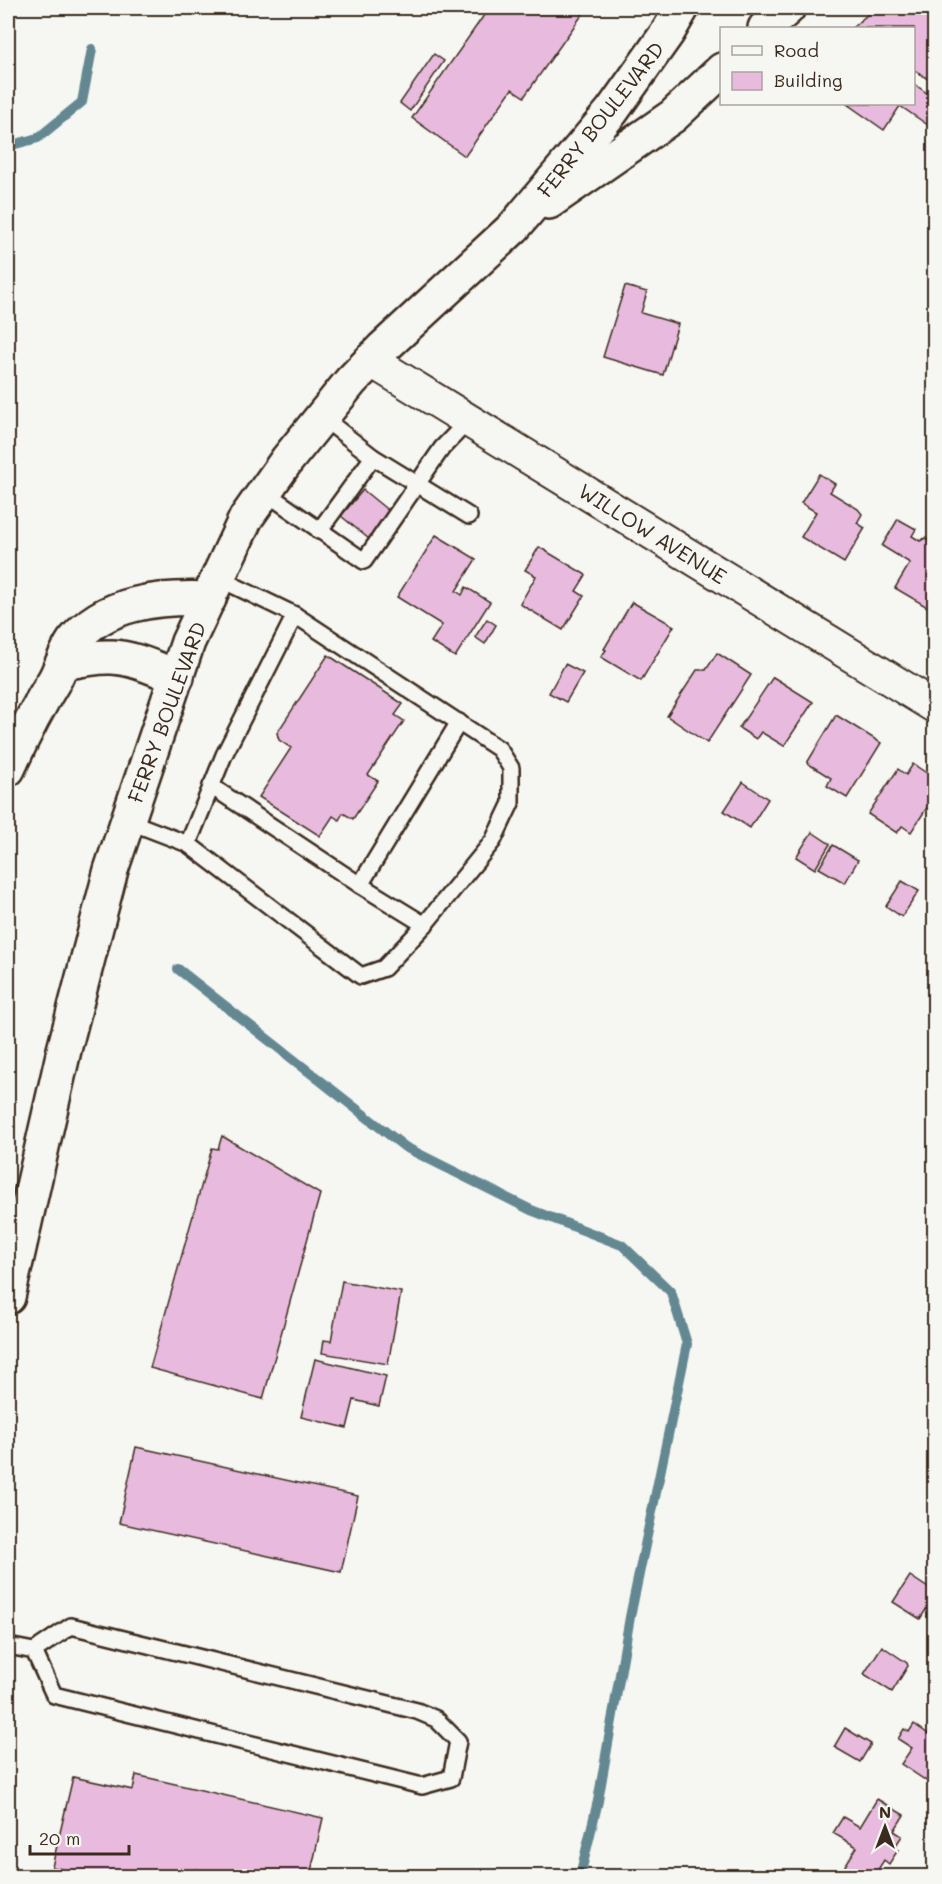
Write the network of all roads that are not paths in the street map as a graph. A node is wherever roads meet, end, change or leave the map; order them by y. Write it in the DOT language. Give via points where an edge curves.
graph roads {
  1 [pos="682,8"];
  2 [pos="788,8"];
  3 [pos="766,27"];
  4 [pos="720,72"];
  5 [pos="514,227"];
  6 [pos="370,360"];
  7 [pos="322,417"];
  8 [pos="469,420"];
  9 [pos="373,457"];
  10 [pos="418,486"];
  11 [pos="265,492"];
  12 [pos="469,516"];
  13 [pos="319,531"];
  14 [pos="213,588"];
  15 [pos="295,615"];
  16 [pos="64,663"];
  17 [pos="177,676"];
  18 [pos="934,706"];
  19 [pos="459,722"];
  20 [pos="8,769"];
  21 [pos="211,786"];
  22 [pos="128,821"];
  23 [pos="188,844"];
  24 [pos="360,885"];
  25 [pos="425,925"];
  26 [pos="8,1297"];
  27 [pos="8,1646"];
  28 [pos="34,1651"];
  1 -- 5 [label="main road, FERRY BOULEVARD" via="612,111"];
  2 -- 3 [label="main road"];
  4 -- 5 [label="main road, FERRY BOULEVARD" via="673,116"];
  5 -- 6 [label="main road, FERRY BOULEVARD"];
  6 -- 7 [label="main road, FERRY BOULEVARD"];
  6 -- 8 [label="street, WILLOW AVENUE"];
  7 -- 9 [label="lane"];
  7 -- 11 [label="main road, FERRY BOULEVARD"];
  8 -- 10 [label="lane" via="442,448"];
  8 -- 18 [label="street, WILLOW AVENUE"];
  9 -- 10 [label="lane"];
  9 -- 13 [label="lane"];
  10 -- 12 [label="lane"];
  10 -- 13 [label="lane" via="364,561"];
  11 -- 13 [label="lane"];
  11 -- 14 [label="main road, FERRY BOULEVARD" via="246,518"];
  14 -- 15 [label="lane"];
  14 -- 16 [label="main road" via="124,608 102,617 72,643"];
  14 -- 17 [label="main road, FERRY BOULEVARD"];
  15 -- 19 [label="lane"];
  15 -- 21 [label="lane"];
  16 -- 17 [label="main road" via="113,657"];
  16 -- 20 [label="main road" via="29,722"];
  17 -- 22 [label="main road, FERRY BOULEVARD"];
  19 -- 24 [label="lane"];
  19 -- 25 [label="lane" via="499,749 511,768 511,803 493,841"];
  21 -- 23 [label="lane"];
  21 -- 24 [label="lane"];
  22 -- 23 [label="lane"];
  22 -- 26 [label="main road, FERRY BOULEVARD" via="111,870 64,1050"];
  23 -- 25 [label="lane" via="361,976 384,968"];
  24 -- 25 [label="lane"];
  27 -- 28 [label="lane"];
  28 -- 28 [label="lane" via="54,1695 422,1786 451,1778 458,1741 436,1719 417,1711 71,1626"];
}
